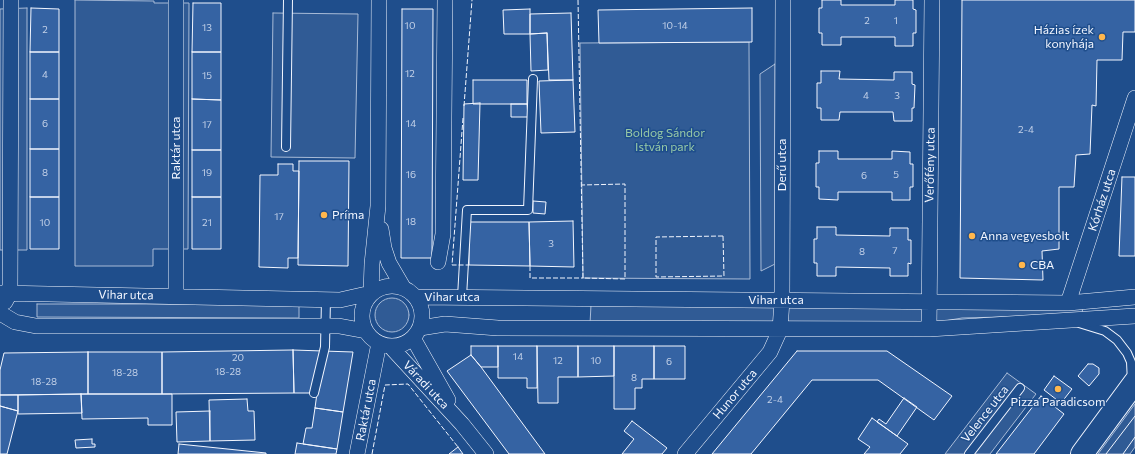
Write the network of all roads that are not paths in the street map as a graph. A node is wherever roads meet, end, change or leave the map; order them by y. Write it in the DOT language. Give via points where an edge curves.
graph roads {
  1 [pos="11,0"];
  2 [pos="176,0"];
  3 [pos="288,0"];
  4 [pos="379,0"];
  5 [pos="445,0"];
  6 [pos="783,0"];
  7 [pos="932,0"];
  8 [pos="533,79"];
  9 [pos="1135,98"];
  10 [pos="286,147"];
  11 [pos="378,206"];
  12 [pos="438,262"];
  13 [pos="403,287"];
  14 [pos="5,293"];
  15 [pos="371,293"];
  16 [pos="176,296"];
  17 [pos="417,297"];
  18 [pos="462,297"];
  19 [pos="1135,297"];
  20 [pos="326,299"];
  21 [pos="782,300"];
  22 [pos="928,301"];
  23 [pos="1068,303"];
  24 [pos="0,309"];
  25 [pos="0,313"];
  26 [pos="1135,316"];
  27 [pos="1073,321"];
  28 [pos="326,326"];
  29 [pos="780,330"];
  30 [pos="929,330"];
  31 [pos="366,331"];
  32 [pos="417,333"];
  33 [pos="385,345"];
  34 [pos="1133,385"];
  35 [pos="1020,388"];
  36 [pos="314,393"];
  37 [pos="462,424"];
  38 [pos="357,454"];
  39 [pos="486,454"];
  40 [pos="685,454"];
  41 [pos="969,454"];
  42 [pos="1082,454"];
  1 -- 14 [label="street"];
  2 -- 16 [label="street, Raktár utca"];
  3 -- 10 [label="lane"];
  4 -- 11 [label="street"];
  5 -- 12 [label="street" via="442,234"];
  6 -- 21 [label="street, Derű utca"];
  7 -- 22 [label="street, Verőfény utca"];
  8 -- 18 [label="lane" via="528,210 467,210"];
  9 -- 23 [label="street, Kórház utca"];
  11 -- 13 [label="street" via="384,248 389,263"];
  11 -- 15 [label="street"];
  13 -- 15 [label="street" via="387,286"];
  13 -- 17 [label="street"];
  14 -- 16 [label="street, Vihar utca"];
  14 -- 24 [label="street"];
  15 -- 20 [label="street, Vihar utca" via="340,300"];
  15 -- 31 [label="street" via="364,305 362,318"];
  16 -- 20 [label="street, Vihar utca"];
  17 -- 18 [label="street, Vihar utca"];
  17 -- 32 [label="street" via="422,312"];
  18 -- 21 [label="street, Vihar utca"];
  19 -- 23 [label="street, Vihar utca"];
  20 -- 28 [label="lane"];
  21 -- 22 [label="street, Vihar utca"];
  21 -- 29 [label="street, Derű utca"];
  22 -- 23 [label="street, Vihar utca"];
  22 -- 30 [label="street, Verőfény utca"];
  25 -- 28 [label="street" via="15,322 36,326"];
  26 -- 27 [label="street"];
  27 -- 30 [label="street"];
  27 -- 34 [label="lane" via="1105,332 1117,340 1131,362"];
  28 -- 31 [label="street"];
  28 -- 36 [label="lane" via="325,347"];
  29 -- 30 [label="street"];
  29 -- 32 [label="street" via="498,328 445,324"];
  29 -- 40 [label="street, Hunor utca" via="770,352"];
  31 -- 33 [label="street" via="372,338"];
  32 -- 33 [label="street" via="402,345"];
  32 -- 37 [label="street, Váradi utca"];
  33 -- 37 [label="street, Váradi utca"];
  33 -- 38 [label="street, Raktár utca"];
  34 -- 42 [label="main road"];
  35 -- 41 [label="lane, Velence utca"];
  37 -- 39 [label="street, Váradi utca"];
}
